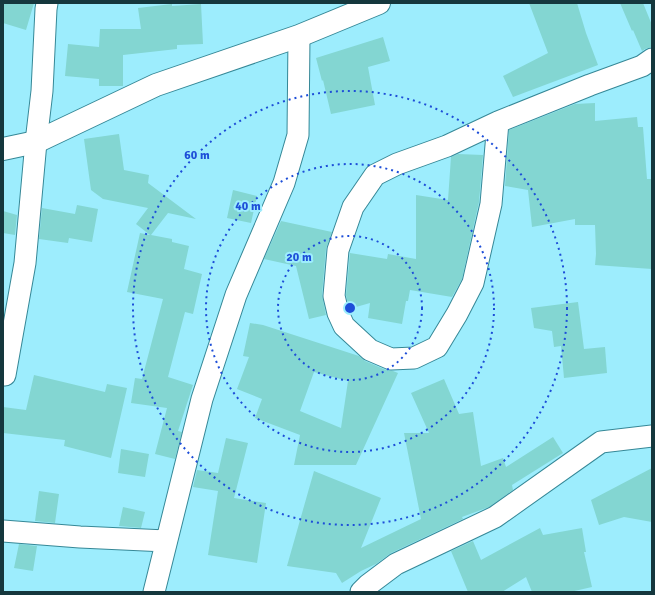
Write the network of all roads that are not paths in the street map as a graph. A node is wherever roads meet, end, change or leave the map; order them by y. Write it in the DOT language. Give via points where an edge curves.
graph roads {
  1 [pos="47,3"];
  2 [pos="379,3"];
  3 [pos="299,36"];
  4 [pos="652,59"];
  5 [pos="498,122"];
  6 [pos="36,142"];
  7 [pos="3,149"];
  8 [pos="5,375"];
  9 [pos="652,436"];
  10 [pos="3,531"];
  11 [pos="166,541"];
  12 [pos="154,592"];
  13 [pos="362,592"];
  1 -- 6 [label="street"];
  2 -- 3 [label="street"];
  3 -- 6 [label="street" via="156,85"];
  3 -- 11 [label="street" via="298,135 284,183 236,295 202,399"];
  4 -- 5 [label="street" via="642,66"];
  5 -- 5 [label="street" via="375,175 353,207 338,250 334,296 344,326 370,350 391,359 414,358 437,347 457,314 473,283 491,204"];
  6 -- 7 [label="street"];
  6 -- 8 [label="street" via="25,263"];
  9 -- 13 [label="street" via="601,442 495,517 396,564"];
  10 -- 11 [label="street"];
  11 -- 12 [label="street"];
}
